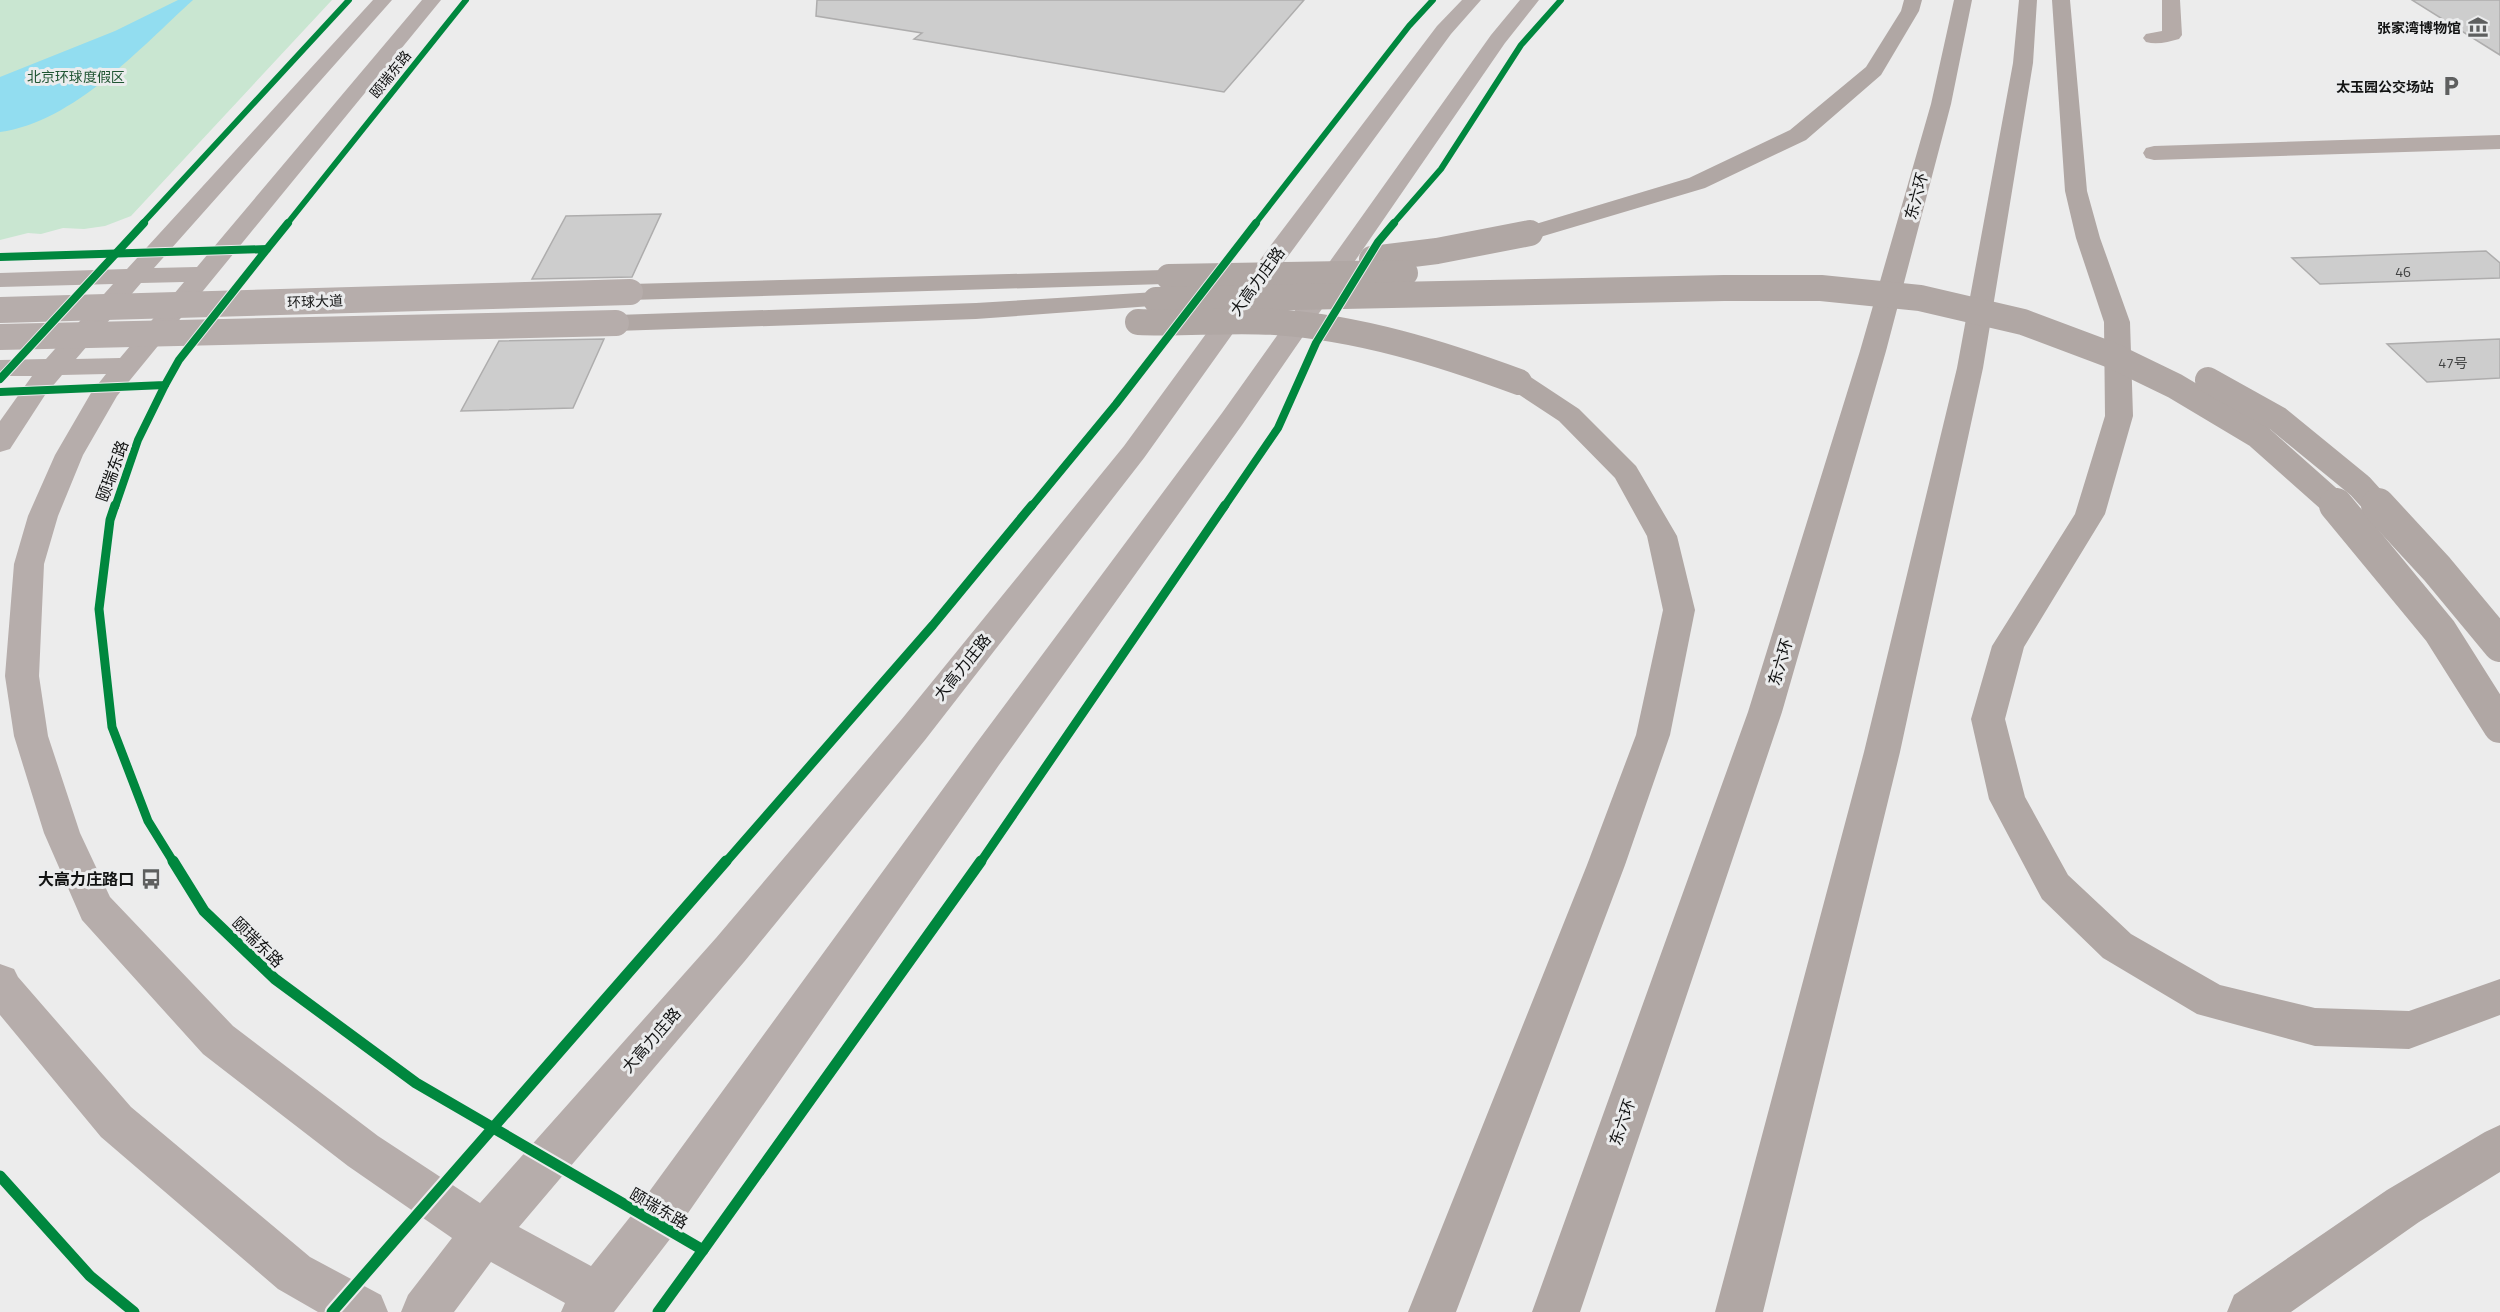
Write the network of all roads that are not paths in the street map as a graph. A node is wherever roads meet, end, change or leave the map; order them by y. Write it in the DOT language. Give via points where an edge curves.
graph roads {
  1 [pos="383,0"];
  2 [pos="432,0"];
  3 [pos="1472,0"];
  4 [pos="1530,0"];
  5 [pos="1913,0"];
  6 [pos="1963,0"];
  7 [pos="2028,0"];
  8 [pos="2061,0"];
  9 [pos="2171,0"];
  10 [pos="2153,38"];
  11 [pos="2500,142"];
  12 [pos="2154,153"];
  13 [pos="202,274"];
  14 [pos="134,276"];
  15 [pos="0,280"];
  16 [pos="1160,289"];
  17 [pos="630,292"];
  18 [pos="0,310"];
  19 [pos="976,311"];
  20 [pos="616,323"];
  21 [pos="0,337"];
  22 [pos="127,366"];
  23 [pos="55,367"];
  24 [pos="0,368"];
  25 [pos="0,443"];
  26 [pos="2500,645"];
  27 [pos="2500,726"];
  28 [pos="0,982"];
  29 [pos="2500,997"];
  30 [pos="2500,1147"];
  31 [pos="484,1233"];
  32 [pos="592,1304"];
  33 [pos="364,1312"];
  34 [pos="425,1312"];
  35 [pos="1432,1312"];
  36 [pos="1556,1312"];
  37 [pos="1739,1312"];
  38 [pos="2251,1312"];
  1 -- 14 [label="main road"];
  2 -- 13 [label="main road, 颐瑞东路"];
  3 -- 31 [label="main road, 大高力庄路" via="1444,30 1276,254 1134,452 920,720 730,950"];
  4 -- 32 [label="main road" via="1497,39 1232,419"];
  5 -- 16 [label="highway, bridge" via="1874,71 1798,135 1697,183 1530,233 1437,251"];
  6 -- 36 [label="highway, 东六环" via="1941,104 1874,351 1765,712"];
  7 -- 37 [label="highway" via="2022,63 1968,380 1882,752"];
  8 -- 29 [label="highway" via="2076,191 2117,322 2119,416 2090,514 2008,646 1988,719 2007,798 2055,887 2117,946 2211,1001 2315,1027 2409,1030"];
  9 -- 10 [label="street" via="2172,35"];
  11 -- 12 [label="street"];
  13 -- 14 [label="main road"];
  13 -- 22 [label="main road, 颐瑞东路"];
  14 -- 15 [label="main road"];
  14 -- 23 [label="main road"];
  16 -- 17 [label="highway"];
  16 -- 19 [label="highway"];
  16 -- 26 [label="highway, bridge" via="1816,267 1902,275 1995,294 2117,334 2278,418 2360,486 2437,568"];
  16 -- 27 [label="highway, bridge" via="1491,294 1821,288 1920,298 2023,322 2122,360 2258,435 2337,506 2440,631"];
  17 -- 18 [label="main road, 环球大道, bridge"];
  19 -- 20 [label="highway"];
  19 -- 35 [label="highway, bridge" via="1166,324 1273,322 1341,329 1454,358 1519,382 1569,415 1626,473 1662,536 1679,610 1653,735"];
  20 -- 21 [label="main road, 环球大道, bridge"];
  22 -- 23 [label="main road"];
  22 -- 31 [label="main road, 颐瑞东路" via="105,393 69,455 43,516 29,564 22,676 31,736 62,834 96,908 218,1040 363,1151"];
  23 -- 24 [label="main road"];
  23 -- 25 [label="main road" via="29,397"];
  28 -- 33 [label="main road" via="116,1122 294,1273"];
  30 -- 38 [label="highway" via="2403,1206"];
  31 -- 32 [label="main road, 颐瑞东路"];
  31 -- 34 [label="main road, 大高力庄路"];
}
